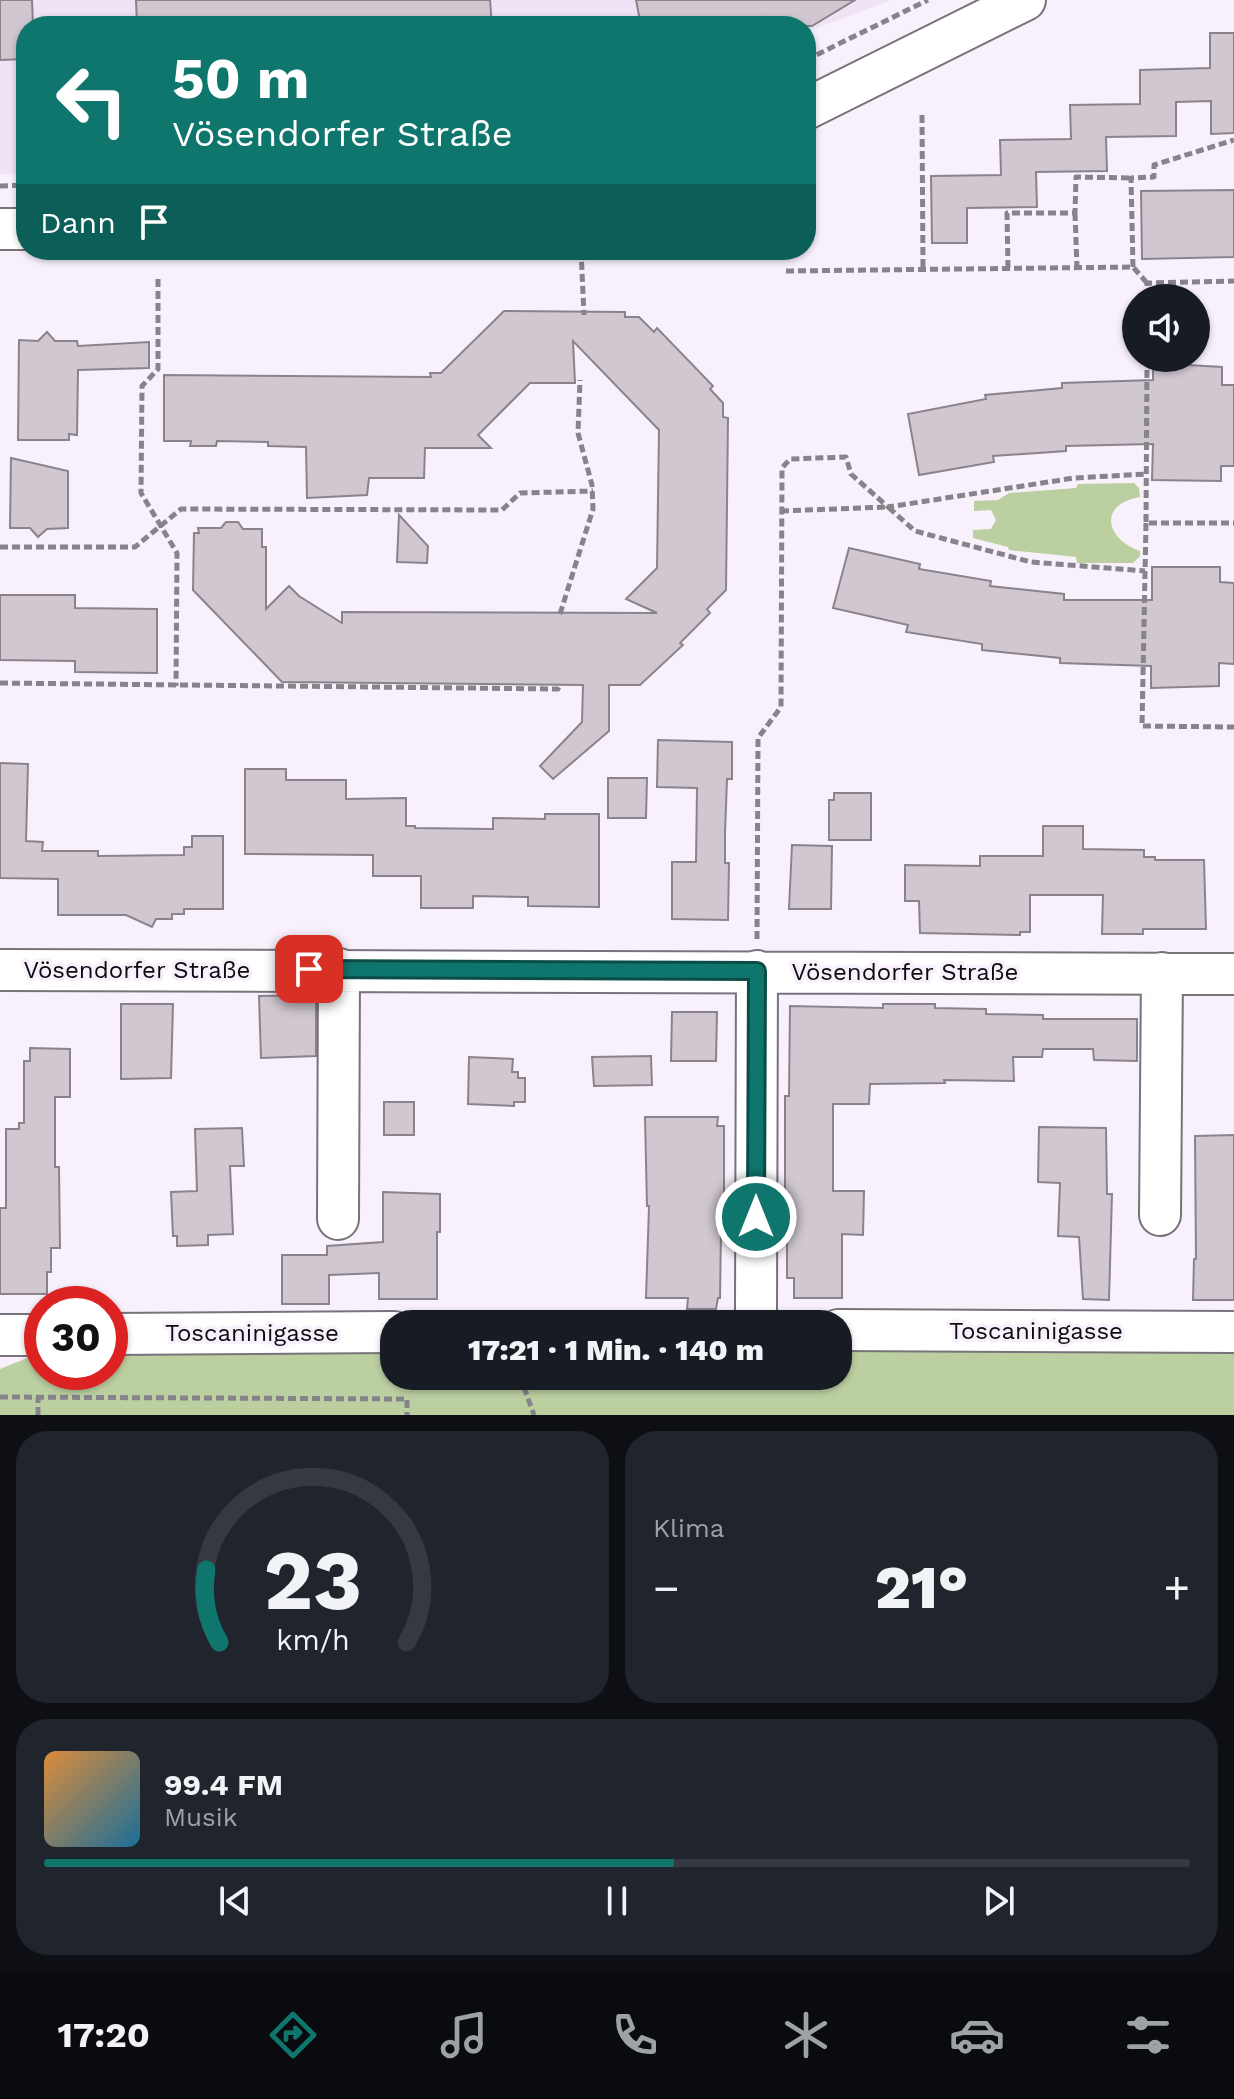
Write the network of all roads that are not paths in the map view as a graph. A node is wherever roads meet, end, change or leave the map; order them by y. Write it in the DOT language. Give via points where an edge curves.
graph roads {
  1 [pos="1025,0"];
  2 [pos="816,104"];
  3 [pos="339,969"];
  4 [pos="0,970"];
  5 [pos="757,971"];
  6 [pos="1162,973"];
  7 [pos="1234,974"];
  8 [pos="1160,1215"];
  9 [pos="338,1219"];
  10 [pos="756,1309"];
  11 [pos="852,1330"];
  12 [pos="380,1332"];
  13 [pos="1234,1332"];
  14 [pos="128,1334"];
  1 -- 2 [label="street"];
  3 -- 4 [label="street, Vösendorfer Straße"];
  3 -- 5 [label="street, Vösendorfer Straße"];
  3 -- 9 [label="street"];
  5 -- 6 [label="street, Vösendorfer Straße"];
  5 -- 10 [label="street"];
  6 -- 7 [label="street, Vösendorfer Straße"];
  6 -- 8 [label="street"];
  11 -- 13 [label="street, Toscaninigasse"];
  12 -- 14 [label="street, Toscaninigasse"];
}
